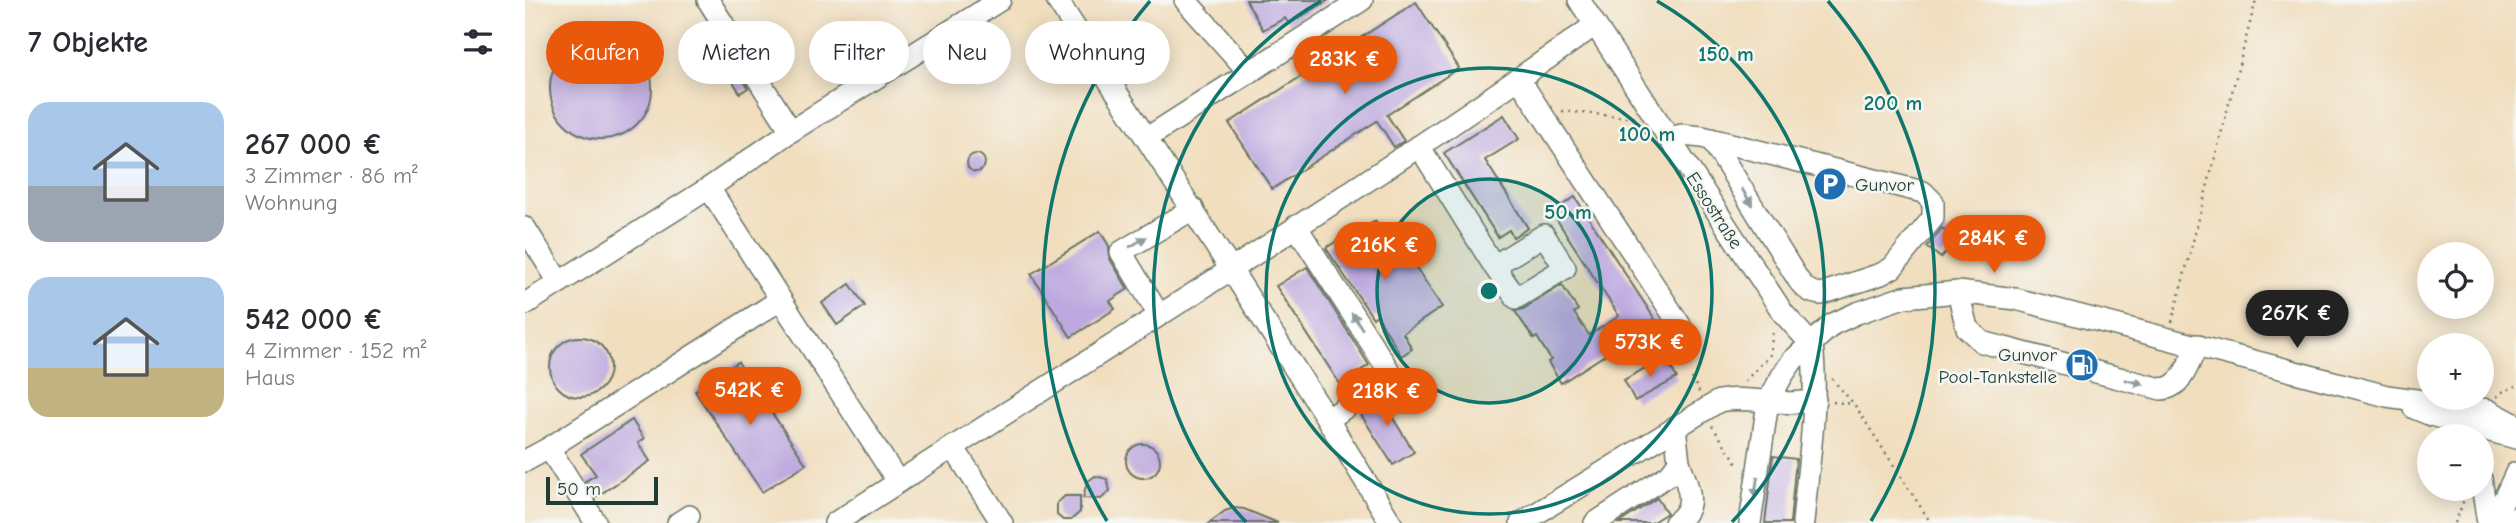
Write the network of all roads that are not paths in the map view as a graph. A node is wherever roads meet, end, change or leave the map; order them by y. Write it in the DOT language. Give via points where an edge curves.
graph roads {
  1 [pos="708,0"];
  2 [pos="1000,0"];
  3 [pos="1057,0"];
  4 [pos="1185,0"];
  5 [pos="1362,0"];
  6 [pos="1579,0"];
  7 [pos="1595,25"];
  8 [pos="1249,72"];
  9 [pos="1519,79"];
  10 [pos="1662,129"];
  11 [pos="790,131"];
  12 [pos="1147,138"];
  13 [pos="1711,139"];
  14 [pos="1419,146"];
  15 [pos="709,188"];
  16 [pos="1193,209"];
  17 [pos="1296,226"];
  18 [pos="525,228"];
  19 [pos="1494,266"];
  20 [pos="1232,269"];
  21 [pos="559,282"];
  22 [pos="1958,292"];
  23 [pos="780,300"];
  24 [pos="525,304"];
  25 [pos="1159,315"];
  26 [pos="1680,325"];
  27 [pos="1812,345"];
  28 [pos="2197,345"];
  29 [pos="2387,396"];
  30 [pos="1815,400"];
  31 [pos="2417,400"];
  32 [pos="1768,402"];
  33 [pos="2516,402"];
  34 [pos="2494,408"];
  35 [pos="2488,410"];
  36 [pos="2431,415"];
  37 [pos="1328,420"];
  38 [pos="2442,424"];
  39 [pos="2516,425"];
  40 [pos="1675,427"];
  41 [pos="2516,438"];
  42 [pos="953,447"];
  43 [pos="549,448"];
  44 [pos="525,461"];
  45 [pos="1679,462"];
  46 [pos="2516,473"];
  47 [pos="898,482"];
  48 [pos="2486,501"];
  49 [pos="2516,518"];
  50 [pos="596,523"];
  51 [pos="835,523"];
  52 [pos="1002,523"];
  53 [pos="1391,523"];
  54 [pos="1523,523"];
  55 [pos="1595,523"];
  56 [pos="1675,523"];
  57 [pos="1750,523"];
  58 [pos="1803,523"];
  59 [pos="2490,523"];
  60 [pos="2514,523"];
  1 -- 11 [label="street"];
  2 -- 11 [label="street"];
  3 -- 12 [label="street"];
  4 -- 8 [label="street"];
  5 -- 8 [label="street"];
  6 -- 7 [label="street, Essostraße"];
  7 -- 9 [label="street"];
  7 -- 10 [label="street, Essostraße"];
  8 -- 12 [label="street"];
  9 -- 14 [label="street"];
  9 -- 26 [label="street"];
  10 -- 13 [label="street"];
  10 -- 27 [label="street, Essostraße" via="1783,313"];
  11 -- 15 [label="street"];
  12 -- 16 [label="street"];
  13 -- 13 [label="street, one-way" via="1799,281 1812,293 1821,294 1892,268 1933,218 1933,202 1923,192"];
  14 -- 17 [label="street"];
  14 -- 19 [label="street"];
  15 -- 21 [label="street"];
  15 -- 23 [label="street"];
  16 -- 20 [label="street"];
  25 -- 16 [label="street, one-way" via="1121,252"];
  17 -- 20 [label="street"];
  37 -- 17 [label="street, one-way" via="1391,374"];
  18 -- 21 [label="street"];
  20 -- 25 [label="street"];
  20 -- 37 [label="street"];
  21 -- 24 [label="street"];
  22 -- 27 [label="street" via="1904,297 1857,313 1833,324"];
  22 -- 28 [label="street" via="2015,299"];
  22 -- 28 [label="street, one-way" via="1967,328 1982,342 2161,389 2178,383"];
  23 -- 43 [label="street"];
  23 -- 47 [label="street"];
  25 -- 42 [label="street"];
  27 -- 30 [label="street"];
  27 -- 32 [label="street" via="1793,360"];
  28 -- 29 [label="street"];
  29 -- 31 [label="street"];
  29 -- 36 [label="street"];
  30 -- 32 [label="street"];
  30 -- 58 [label="street"];
  32 -- 40 [label="street" via="1719,401"];
  32 -- 57 [label="street, one-way"];
  33 -- 34 [label="street"];
  35 -- 39 [label="street"];
  36 -- 38 [label="street"];
  36 -- 41 [label="street"];
  37 -- 53 [label="street"];
  40 -- 45 [label="street"];
  40 -- 54 [label="street"];
  42 -- 47 [label="street"];
  42 -- 52 [label="street"];
  43 -- 44 [label="street"];
  43 -- 50 [label="street"];
  45 -- 55 [label="street" via="1670,474"];
  45 -- 56 [label="street" via="1690,507"];
  46 -- 59 [label="street"];
  47 -- 51 [label="street"];
  48 -- 59 [label="street"];
  49 -- 60 [label="street"];
}
